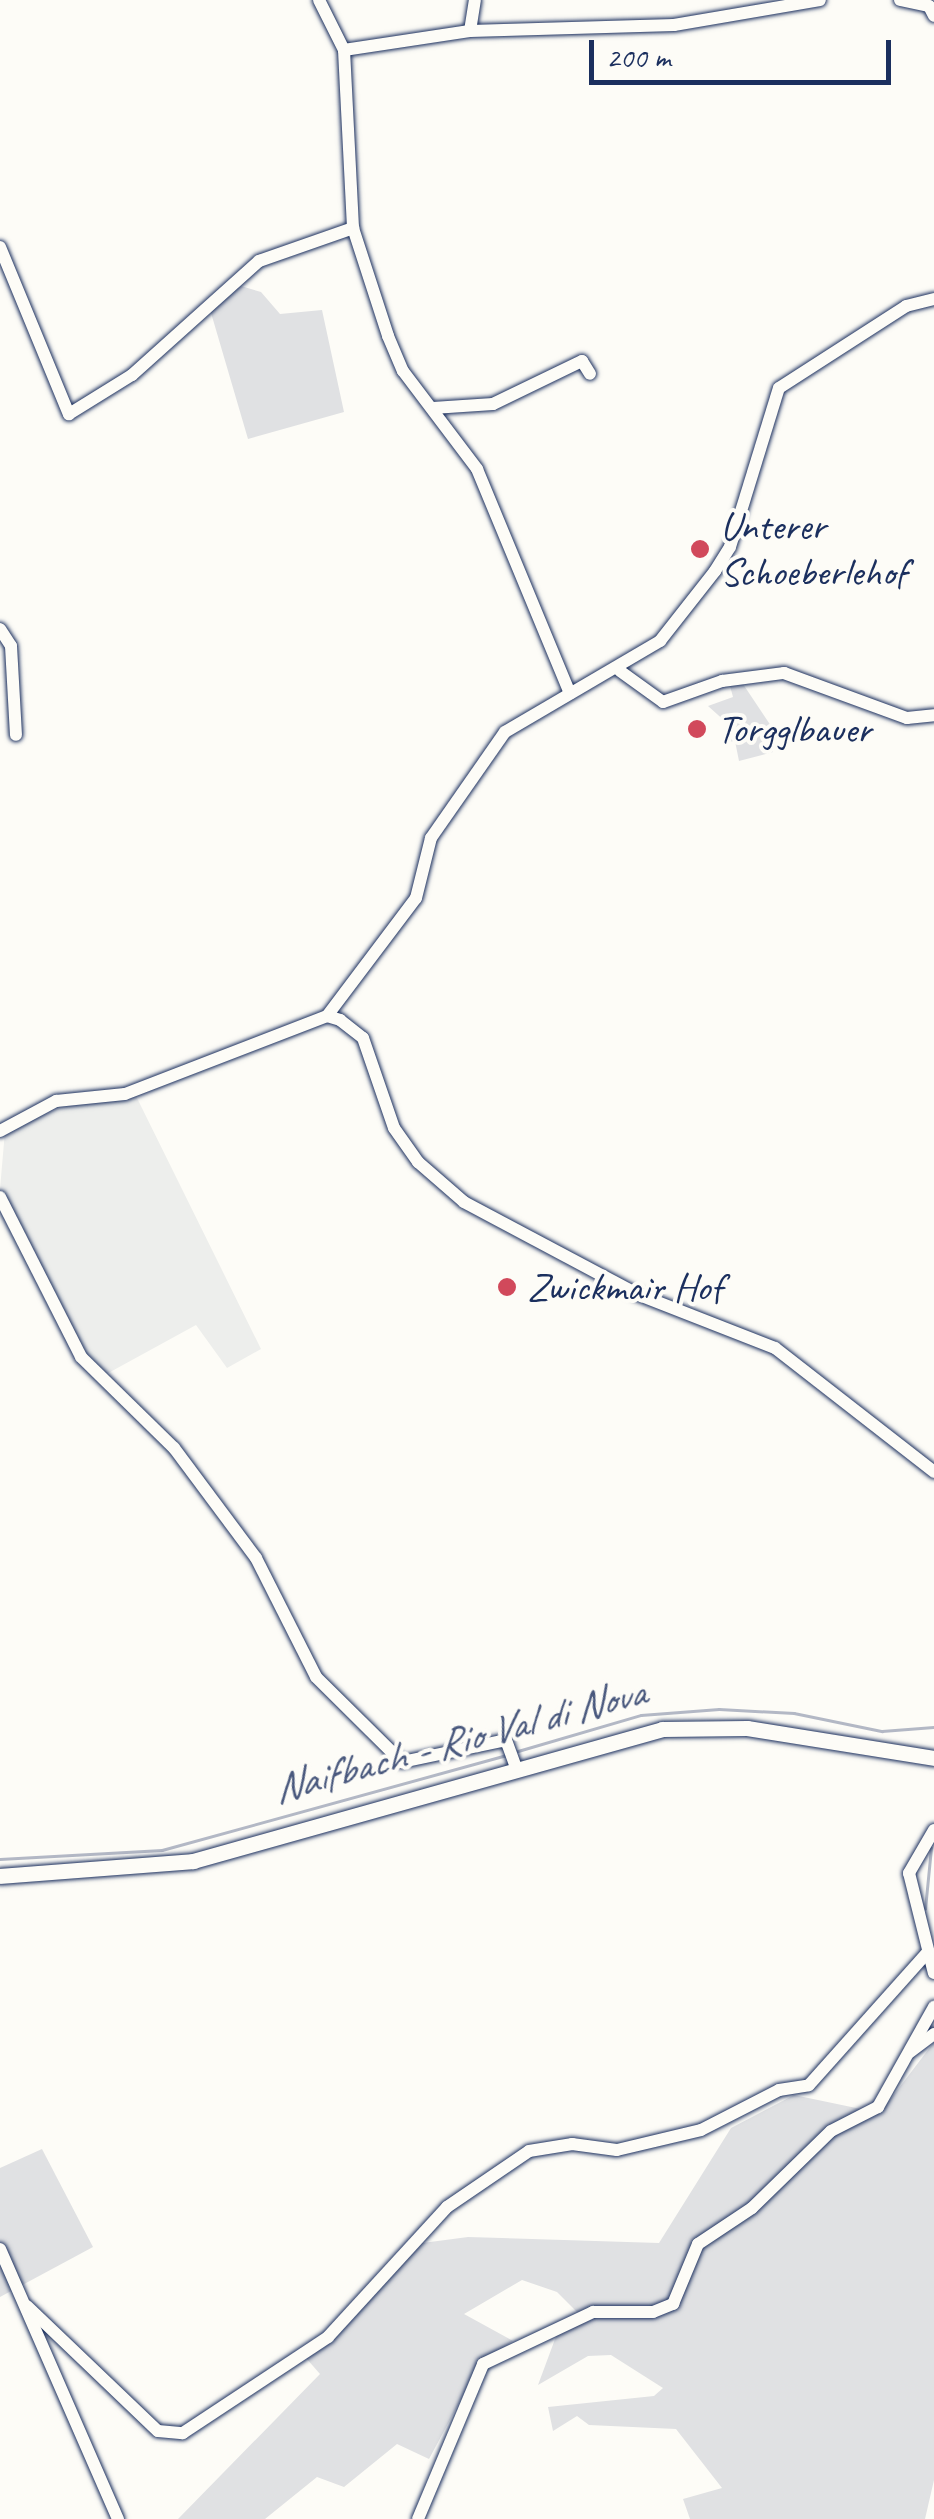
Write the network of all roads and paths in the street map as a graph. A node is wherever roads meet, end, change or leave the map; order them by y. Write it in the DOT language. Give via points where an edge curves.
graph roads {
  1 [pos="320,0"];
  2 [pos="475,0"];
  3 [pos="820,0"];
  4 [pos="900,0"];
  5 [pos="934,16"];
  6 [pos="470,31"];
  7 [pos="344,50"];
  8 [pos="353,228"];
  9 [pos="0,246"];
  10 [pos="934,298"];
  11 [pos="590,374"];
  12 [pos="433,408"];
  13 [pos="0,628"];
  14 [pos="620,671"];
  15 [pos="570,694"];
  16 [pos="934,715"];
  17 [pos="16,735"];
  18 [pos="326,1016"];
  19 [pos="0,1131"];
  20 [pos="0,1197"];
  21 [pos="934,1472"];
  22 [pos="934,1758"];
  23 [pos="515,1764"];
  24 [pos="932,1833"];
  25 [pos="0,1876"];
  26 [pos="926,1954"];
  27 [pos="934,1973"];
  28 [pos="934,2007"];
  29 [pos="934,2034"];
  30 [pos="908,2051"];
  31 [pos="0,2248"];
  32 [pos="27,2306"];
  33 [pos="118,2519"];
  34 [pos="418,2519"];
  1 -- 7 [label="street"];
  2 -- 6 [label="street"];
  3 -- 6 [label="street" via="674,25"];
  4 -- 5 [label="street" via="930,6"];
  6 -- 7 [label="street"];
  7 -- 8 [label="street"];
  8 -- 9 [label="street" via="259,262 132,375 69,414"];
  8 -- 12 [label="street" via="403,371"];
  10 -- 14 [label="street" via="906,306 778,388 730,546 670,630"];
  11 -- 12 [label="street" via="582,360 493,404"];
  12 -- 15 [label="street" via="477,468"];
  13 -- 17 [label="street" via="12,646"];
  14 -- 15 [label="street"];
  14 -- 16 [label="street" via="663,702 722,681 784,673 907,718"];
  15 -- 18 [label="street" via="505,732 432,838 416,898"];
  18 -- 19 [label="street" via="124,1094 56,1101"];
  18 -- 21 [label="street" via="362,1038 394,1128 418,1162 464,1202 622,1288 775,1348"];
  20 -- 23 [label="street" via="80,1357 174,1448 256,1558 316,1677 402,1762 508,1744"];
  22 -- 23 [label="main road" via="706,1726 609,1739"];
  23 -- 25 [label="main road" via="193,1861"];
  24 -- 26 [label="street" via="910,1873"];
  26 -- 27 [label="street"];
  26 -- 32 [label="street" via="808,2084 779,2090 701,2130 617,2150 552,2145 515,2160 448,2207 328,2336 183,2434 158,2431"];
  28 -- 30 [label="street"];
  29 -- 30 [label="street"];
  30 -- 34 [label="street" via="870,2114 831,2131 752,2208 698,2244 673,2304 654,2312 594,2312 483,2364"];
  31 -- 32 [label="street"];
  32 -- 33 [label="street"];
}
